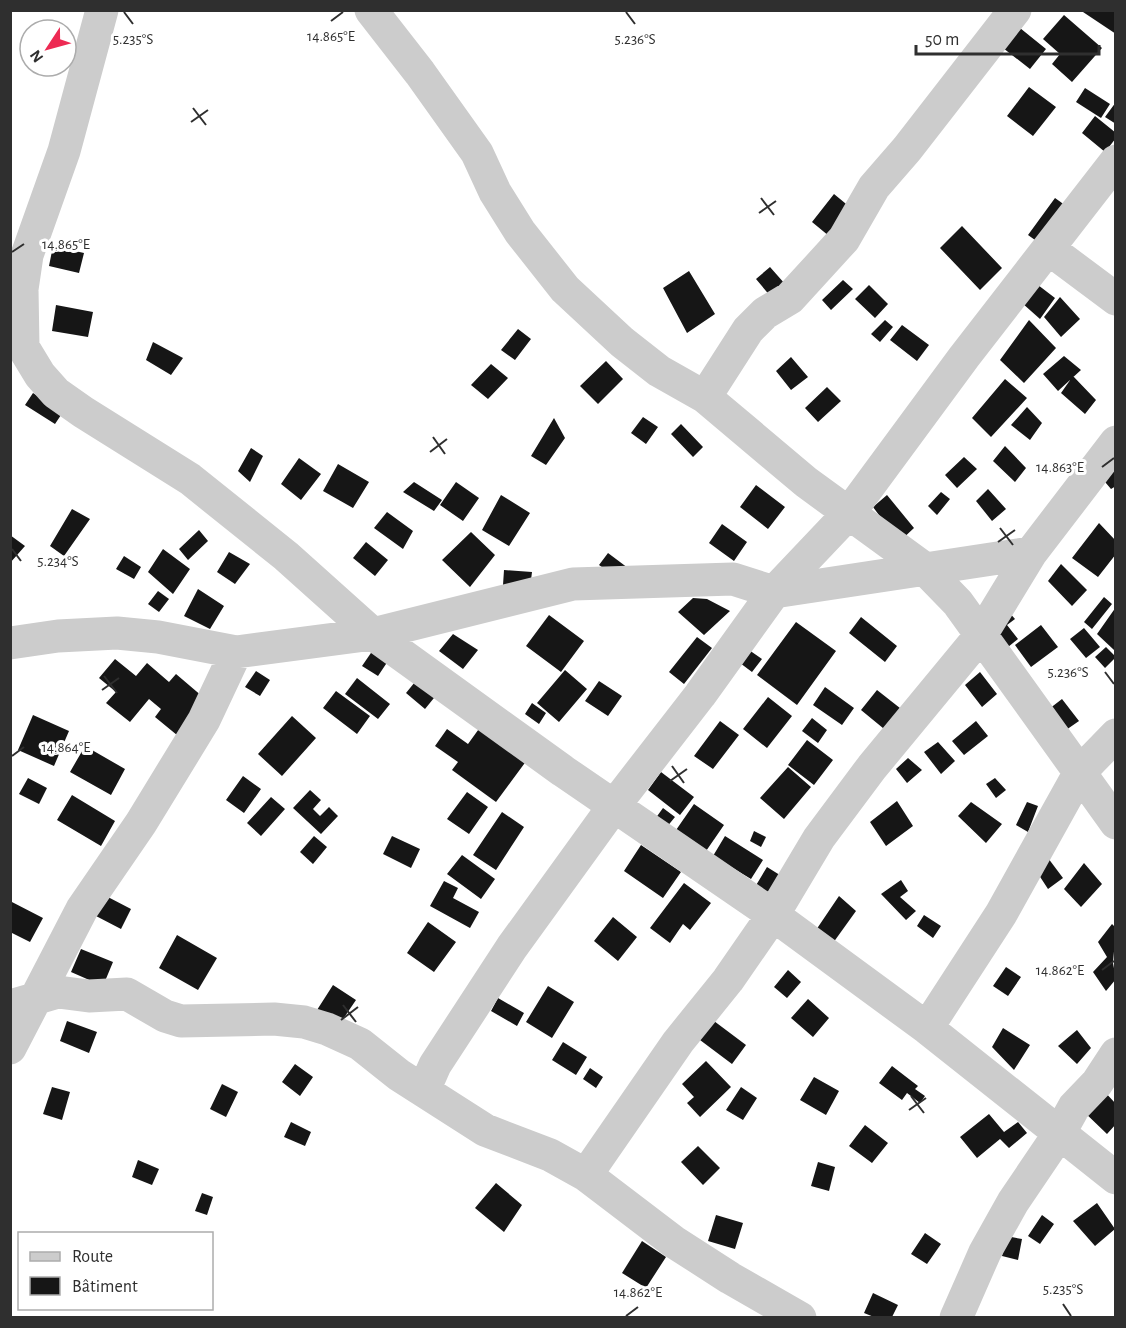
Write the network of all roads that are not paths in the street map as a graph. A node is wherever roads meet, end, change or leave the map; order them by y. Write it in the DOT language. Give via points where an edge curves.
graph roads {
  1 [pos="102,10"];
  2 [pos="370,10"];
  3 [pos="1015,10"];
  4 [pos="1116,161"];
  5 [pos="1048,249"];
  6 [pos="1116,299"];
  7 [pos="17,354"];
  8 [pos="705,397"];
  9 [pos="1116,442"];
  10 [pos="849,513"];
  11 [pos="1031,553"];
  12 [pos="924,568"];
  13 [pos="774,592"];
  14 [pos="373,634"];
  15 [pos="981,635"];
  16 [pos="10,643"];
  17 [pos="237,652"];
  18 [pos="1116,735"];
  19 [pos="1080,772"];
  20 [pos="614,806"];
  21 [pos="1116,823"];
  22 [pos="773,915"];
  23 [pos="23,1002"];
  24 [pos="927,1028"];
  25 [pos="10,1048"];
  26 [pos="1116,1054"];
  27 [pos="424,1090"];
  28 [pos="1059,1134"];
  29 [pos="586,1175"];
  30 [pos="1116,1178"];
  31 [pos="800,1317"];
  32 [pos="956,1317"];
  1 -- 7 [label="street" via="64,151 27,255"];
  2 -- 8 [label="street" via="477,153 520,232 565,289 622,342"];
  3 -- 8 [label="street" via="874,187 844,239 790,298 765,313 748,330"];
  4 -- 5 [label="street"];
  5 -- 6 [label="street"];
  5 -- 10 [label="street"];
  7 -- 14 [label="street" via="56,393 190,478"];
  8 -- 10 [label="street"];
  9 -- 11 [label="street"];
  10 -- 12 [label="street"];
  10 -- 13 [label="street"];
  11 -- 12 [label="street"];
  11 -- 15 [label="street"];
  12 -- 13 [label="street"];
  12 -- 15 [label="street" via="958,603"];
  13 -- 14 [label="street" via="733,579 573,584"];
  13 -- 20 [label="street"];
  14 -- 17 [label="street"];
  14 -- 20 [label="street"];
  15 -- 19 [label="street"];
  15 -- 22 [label="street" via="819,838"];
  16 -- 17 [label="street" via="117,633"];
  17 -- 23 [label="street" via="204,720"];
  18 -- 19 [label="street"];
  19 -- 21 [label="street"];
  19 -- 24 [label="street" via="1001,914"];
  20 -- 22 [label="street"];
  20 -- 27 [label="street" via="512,947 435,1065"];
  22 -- 24 [label="street"];
  22 -- 29 [label="street"];
  23 -- 25 [label="street"];
  23 -- 27 [label="street" via="58,992 89,996 127,994 181,1021 304,1022 360,1044"];
  24 -- 28 [label="street"];
  26 -- 28 [label="street" via="1097,1083 1074,1107"];
  27 -- 29 [label="street" via="485,1130 515,1140"];
  28 -- 30 [label="street"];
  28 -- 32 [label="street" via="1013,1202"];
  29 -- 31 [label="street" via="674,1242"];
}
